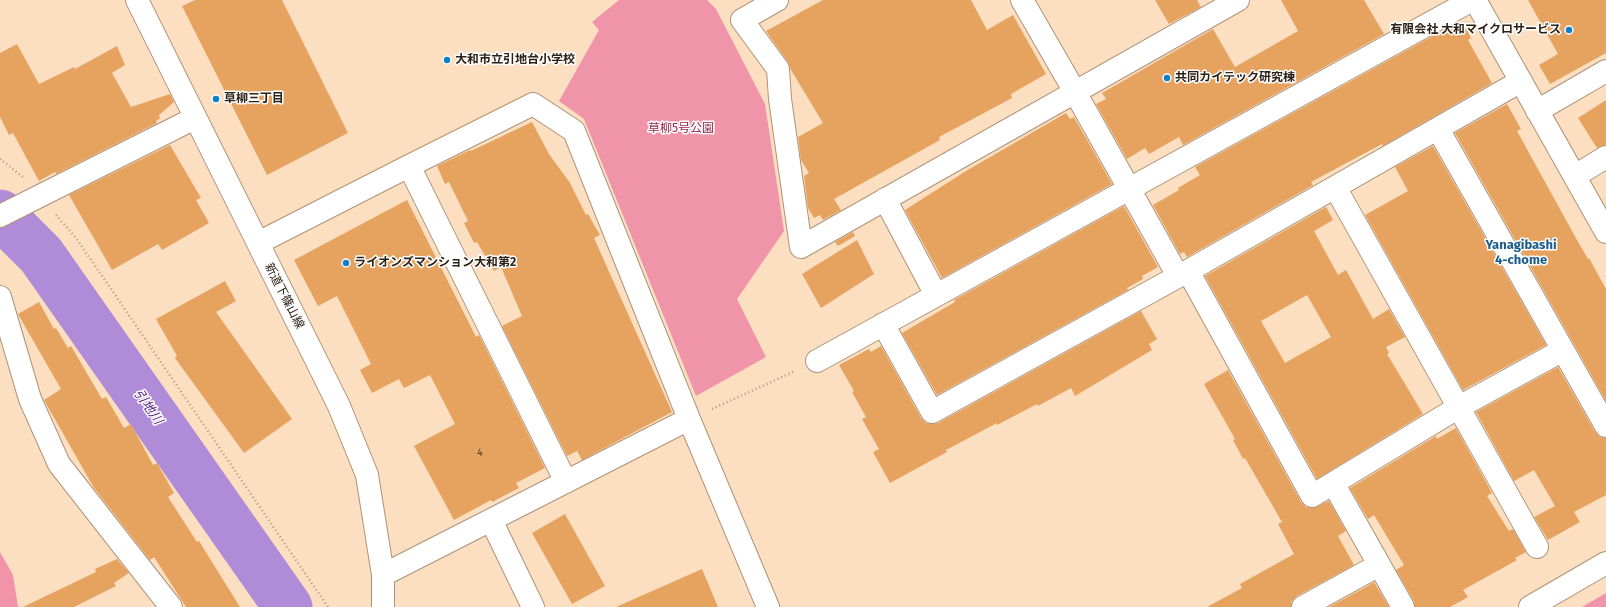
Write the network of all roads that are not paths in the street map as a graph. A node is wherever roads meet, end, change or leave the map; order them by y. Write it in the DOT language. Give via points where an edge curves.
graph roads {
  1 [pos="137,0"];
  2 [pos="777,0"];
  3 [pos="1022,0"];
  4 [pos="1238,0"];
  5 [pos="1473,0"];
  6 [pos="1606,71"];
  7 [pos="1521,81"];
  8 [pos="1075,92"];
  9 [pos="1537,111"];
  10 [pos="195,118"];
  11 [pos="1438,129"];
  12 [pos="1606,157"];
  13 [pos="409,166"];
  14 [pos="1575,176"];
  15 [pos="1335,187"];
  16 [pos="1128,189"];
  17 [pos="885,200"];
  18 [pos="0,216"];
  19 [pos="1606,232"];
  20 [pos="258,243"];
  21 [pos="1183,274"];
  22 [pos="936,295"];
  23 [pos="0,297"];
  24 [pos="883,324"];
  25 [pos="1563,350"];
  26 [pos="817,361"];
  27 [pos="1459,407"];
  28 [pos="689,419"];
  29 [pos="1606,426"];
  30 [pos="566,482"];
  31 [pos="1333,483"];
  32 [pos="491,520"];
  33 [pos="1537,547"];
  34 [pos="1606,563"];
  35 [pos="1379,565"];
  36 [pos="383,575"];
  37 [pos="171,607"];
  38 [pos="383,607"];
  39 [pos="533,607"];
  40 [pos="768,607"];
  41 [pos="1303,607"];
  42 [pos="1403,607"];
  43 [pos="1530,607"];
  1 -- 10 [label="street, 新道下篠山線"];
  2 -- 17 [label="street" via="742,20 778,69 801,247"];
  3 -- 8 [label="street"];
  4 -- 8 [label="street"];
  5 -- 7 [label="street"];
  5 -- 16 [label="street"];
  6 -- 9 [label="street"];
  7 -- 9 [label="street"];
  7 -- 11 [label="street"];
  8 -- 16 [label="street"];
  8 -- 17 [label="street"];
  9 -- 14 [label="street"];
  10 -- 18 [label="street"];
  10 -- 20 [label="street, 新道下篠山線"];
  11 -- 15 [label="street"];
  11 -- 25 [label="street"];
  12 -- 14 [label="street"];
  13 -- 20 [label="street"];
  13 -- 28 [label="street" via="533,104 574,131"];
  13 -- 30 [label="street"];
  14 -- 19 [label="street"];
  15 -- 21 [label="street"];
  15 -- 27 [label="street"];
  16 -- 21 [label="street"];
  16 -- 22 [label="street"];
  17 -- 22 [label="street"];
  20 -- 36 [label="street, 新道下篠山線" via="339,406 367,475"];
  21 -- 24 [label="street" via="932,412"];
  21 -- 31 [label="street" via="1312,496"];
  22 -- 24 [label="street"];
  23 -- 37 [label="street" via="30,399 59,464"];
  24 -- 26 [label="street"];
  25 -- 27 [label="street"];
  25 -- 29 [label="street"];
  27 -- 31 [label="street"];
  27 -- 33 [label="street"];
  28 -- 30 [label="street"];
  28 -- 40 [label="street"];
  30 -- 32 [label="street"];
  31 -- 35 [label="street"];
  32 -- 36 [label="street"];
  32 -- 39 [label="street"];
  34 -- 43 [label="street"];
  35 -- 41 [label="street"];
  35 -- 42 [label="street"];
  36 -- 38 [label="street, 新道下篠山線"];
}
